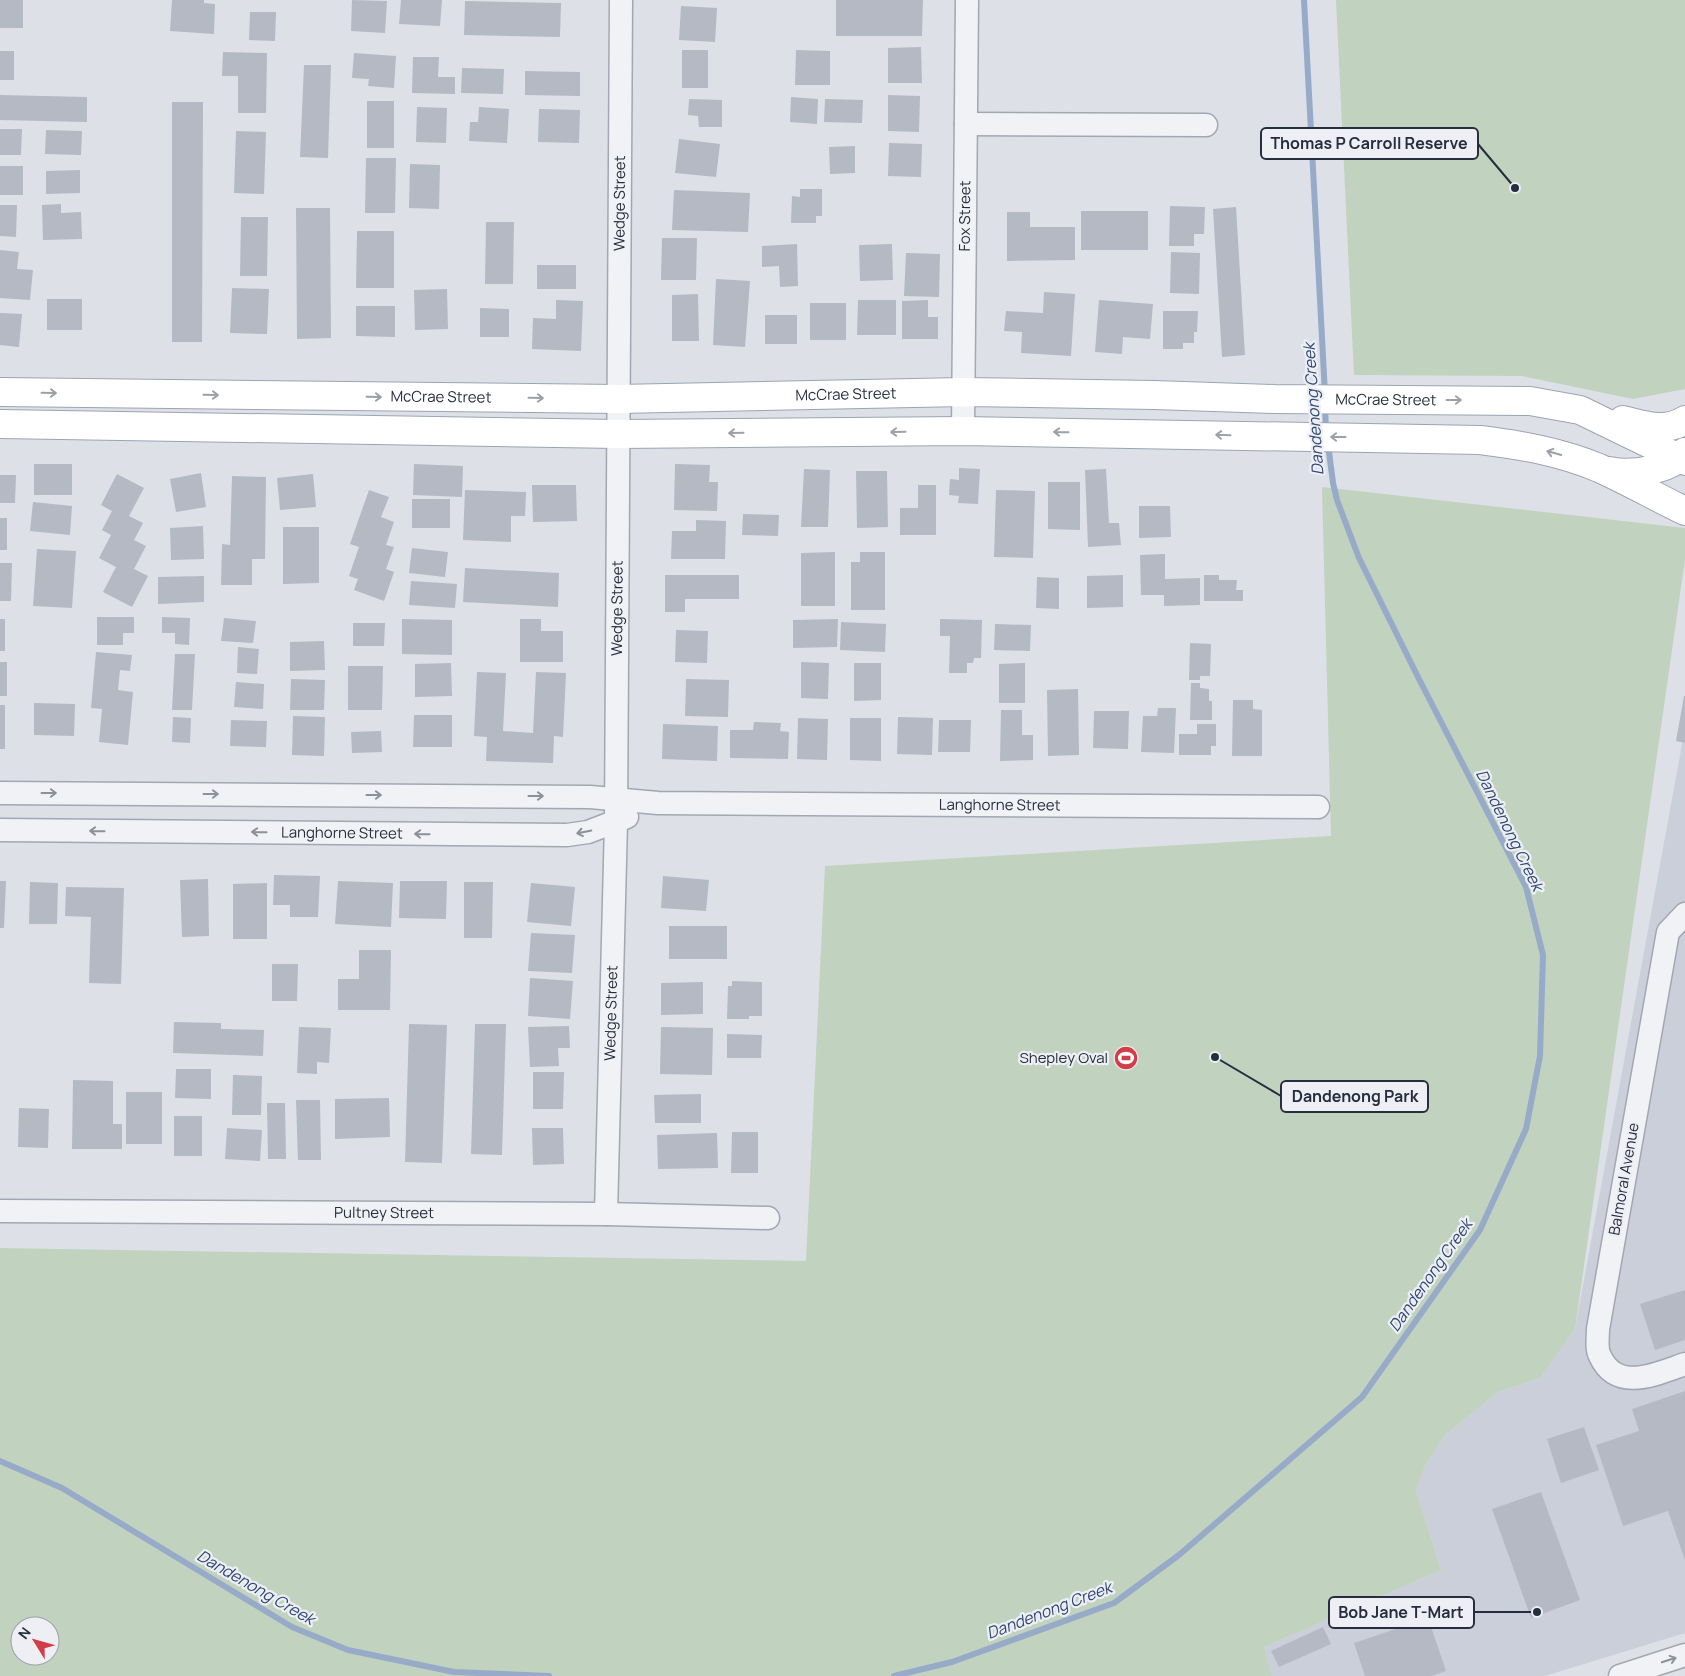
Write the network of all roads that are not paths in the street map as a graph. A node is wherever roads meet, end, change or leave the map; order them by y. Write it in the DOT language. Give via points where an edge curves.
graph roads {
  1 [pos="621,0"];
  2 [pos="967,0"];
  3 [pos="966,124"];
  4 [pos="1206,125"];
  5 [pos="0,392"];
  6 [pos="964,392"];
  7 [pos="618,399"];
  8 [pos="1580,410"];
  9 [pos="1685,420"];
  10 [pos="0,424"];
  11 [pos="963,431"];
  12 [pos="618,434"];
  13 [pos="1683,457"];
  14 [pos="1600,468"];
  15 [pos="1685,511"];
  16 [pos="0,792"];
  17 [pos="615,799"];
  18 [pos="680,803"];
  19 [pos="1318,807"];
  20 [pos="616,822"];
  21 [pos="0,830"];
  22 [pos="1685,914"];
  23 [pos="0,1212"];
  24 [pos="606,1214"];
  25 [pos="768,1218"];
  26 [pos="1685,1364"];
  27 [pos="1685,1655"];
  28 [pos="1620,1676"];
  1 -- 7 [label="street, Wedge Street"];
  2 -- 3 [label="street, Fox Street"];
  3 -- 4 [label="street"];
  3 -- 6 [label="street, Fox Street"];
  5 -- 7 [label="main road, McCrae Street, one-way"];
  6 -- 7 [label="main road, McCrae Street"];
  6 -- 8 [label="main road, McCrae Street, one-way" via="1275,399 1530,400"];
  6 -- 11 [label="street, Fox Street"];
  7 -- 12 [label="street, Wedge Street"];
  8 -- 9 [label="main road" via="1657,427 1673,426"];
  8 -- 13 [label="main road, McCrae Street"];
  10 -- 12 [label="main road"];
  11 -- 12 [label="main road, one-way"];
  14 -- 11 [label="main road, one-way" via="1550,452 1480,440"];
  12 -- 17 [label="street, Wedge Street"];
  13 -- 14 [label="main road" via="1643,472 1615,472"];
  14 -- 15 [label="main road"];
  16 -- 17 [label="street, Langhorne Street, one-way"];
  17 -- 18 [label="street, Langhorne Street"];
  17 -- 20 [label="street, Wedge Street"];
  18 -- 19 [label="street, Langhorne Street"];
  18 -- 20 [label="street, Langhorne Street" via="642,811"];
  20 -- 21 [label="street, Langhorne Street, one-way" via="567,835"];
  20 -- 24 [label="street, Wedge Street"];
  22 -- 26 [label="street, Balmoral Avenue" via="1668,932 1598,1329 1599,1354 1610,1371 1627,1379 1646,1377"];
  23 -- 24 [label="street, Pultney Street"];
  24 -- 25 [label="street, Pultney Street"];
  28 -- 27 [label="street, one-way"];
}
